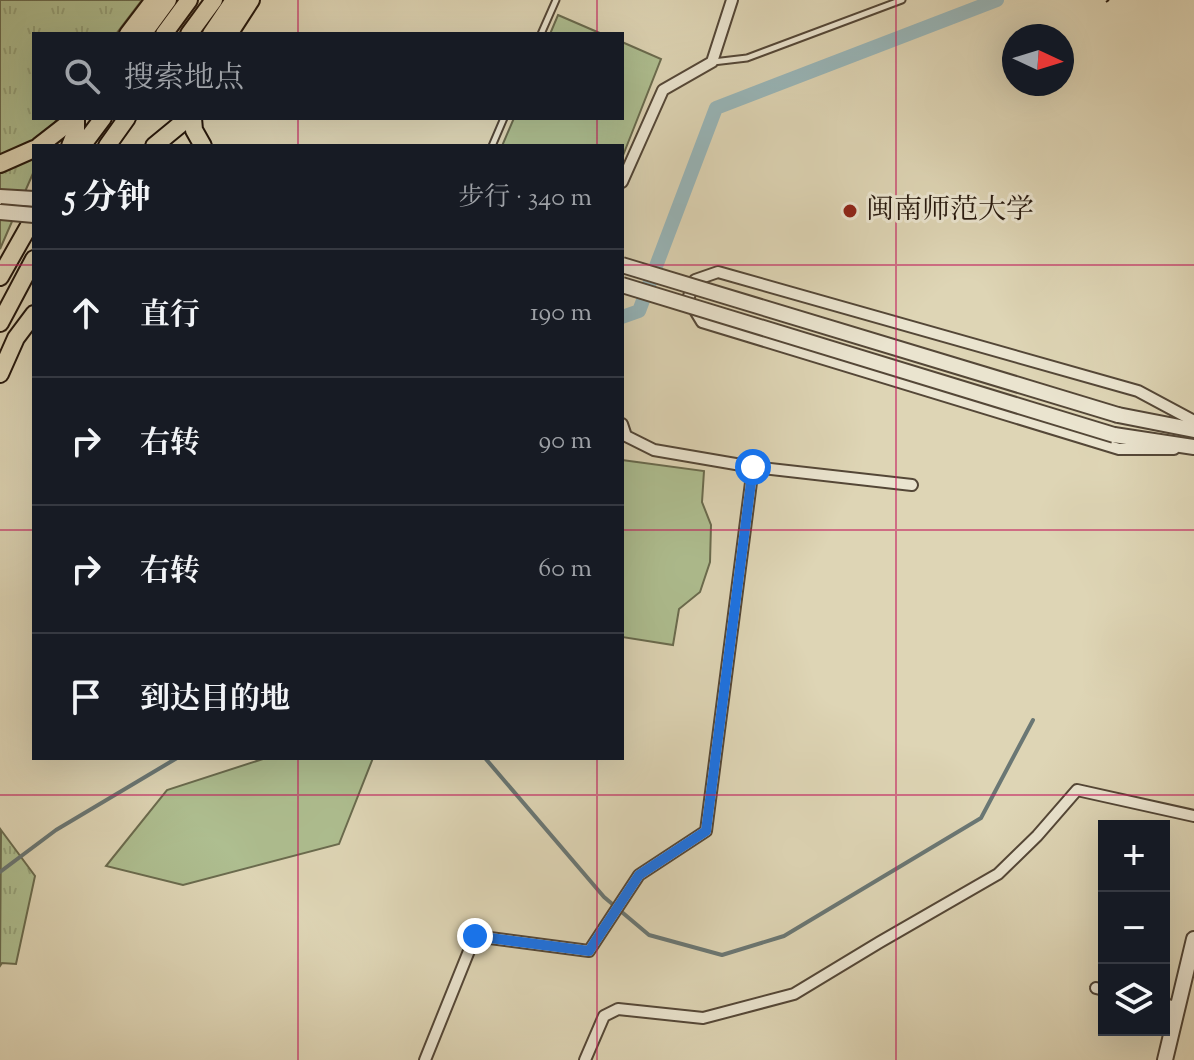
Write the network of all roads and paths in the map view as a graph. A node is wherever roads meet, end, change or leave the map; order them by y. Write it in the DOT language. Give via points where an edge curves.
graph roads {
  1 [pos="154,0"];
  2 [pos="168,0"];
  3 [pos="189,0"];
  4 [pos="214,0"];
  5 [pos="234,0"];
  6 [pos="251,0"];
  7 [pos="556,0"];
  8 [pos="732,0"];
  9 [pos="902,0"];
  10 [pos="219,31"];
  11 [pos="130,32"];
  12 [pos="144,32"];
  13 [pos="165,32"];
  14 [pos="190,32"];
  15 [pos="542,32"];
  16 [pos="712,62"];
  17 [pos="73,120"];
  18 [pos="76,120"];
  19 [pos="102,120"];
  20 [pos="126,120"];
  21 [pos="187,120"];
  22 [pos="191,120"];
  23 [pos="503,120"];
  24 [pos="40,144"];
  25 [pos="71,144"];
  26 [pos="84,144"];
  27 [pos="108,144"];
  28 [pos="157,144"];
  29 [pos="202,144"];
  30 [pos="493,144"];
  31 [pos="32,149"];
  32 [pos="0,164"];
  33 [pos="624,178"];
  34 [pos="0,197"];
  35 [pos="32,200"];
  36 [pos="32,203"];
  37 [pos="0,212"];
  38 [pos="32,216"];
  39 [pos="32,220"];
  40 [pos="0,254"];
  41 [pos="32,263"];
  42 [pos="624,266"];
  43 [pos="0,277"];
  44 [pos="624,286"];
  45 [pos="32,303"];
  46 [pos="32,317"];
  47 [pos="0,323"];
  48 [pos="0,356"];
  49 [pos="0,374"];
  50 [pos="1194,421"];
  51 [pos="624,430"];
  52 [pos="1194,430"];
  53 [pos="1194,448"];
  54 [pos="753,467"];
  55 [pos="912,485"];
  56 [pos="1194,816"];
  57 [pos="1194,939"];
  58 [pos="1192,956"];
  59 [pos="1171,1005"];
  60 [pos="425,1060"];
  61 [pos="585,1060"];
  62 [pos="1165,1060"];
  1 -- 11 [label="main road"];
  2 -- 12 [label="main road"];
  3 -- 13 [label="main road"];
  4 -- 14 [label="main road"];
  5 -- 10 [label="main road"];
  6 -- 10 [label="main road"];
  7 -- 15 [label="lane"];
  8 -- 16 [label="street"];
  9 -- 16 [label="lane" via="747,58"];
  16 -- 33 [label="street" via="663,90"];
  17 -- 24 [label="main road"];
  18 -- 25 [label="main road"];
  19 -- 26 [label="main road"];
  20 -- 27 [label="main road"];
  21 -- 28 [label="main road"];
  22 -- 29 [label="main road"];
  23 -- 30 [label="lane"];
  31 -- 32 [label="main road"];
  34 -- 35 [label="street"];
  36 -- 40 [label="main road"];
  37 -- 38 [label="street, bridge"];
  39 -- 43 [label="main road"];
  41 -- 47 [label="main road"];
  42 -- 52 [label="street, bridge" via="1118,415"];
  44 -- 53 [label="street, bridge" via="1114,435"];
  45 -- 48 [label="main road"];
  46 -- 49 [label="main road"];
  50 -- 53 [label="street" via="1138,391 718,272 695,280 688,299 702,322 1119,449"];
  51 -- 54 [label="street" via="654,450"];
  54 -- 55 [label="street"];
  54 -- 60 [label="street" via="706,831 639,875 589,951 475,936"];
  56 -- 61 [label="street" via="1077,790 998,874 794,994 703,1018 618,1009 604,1016"];
  57 -- 58 [label="street"];
  58 -- 59 [label="street"];
  59 -- 62 [label="street"];
}
